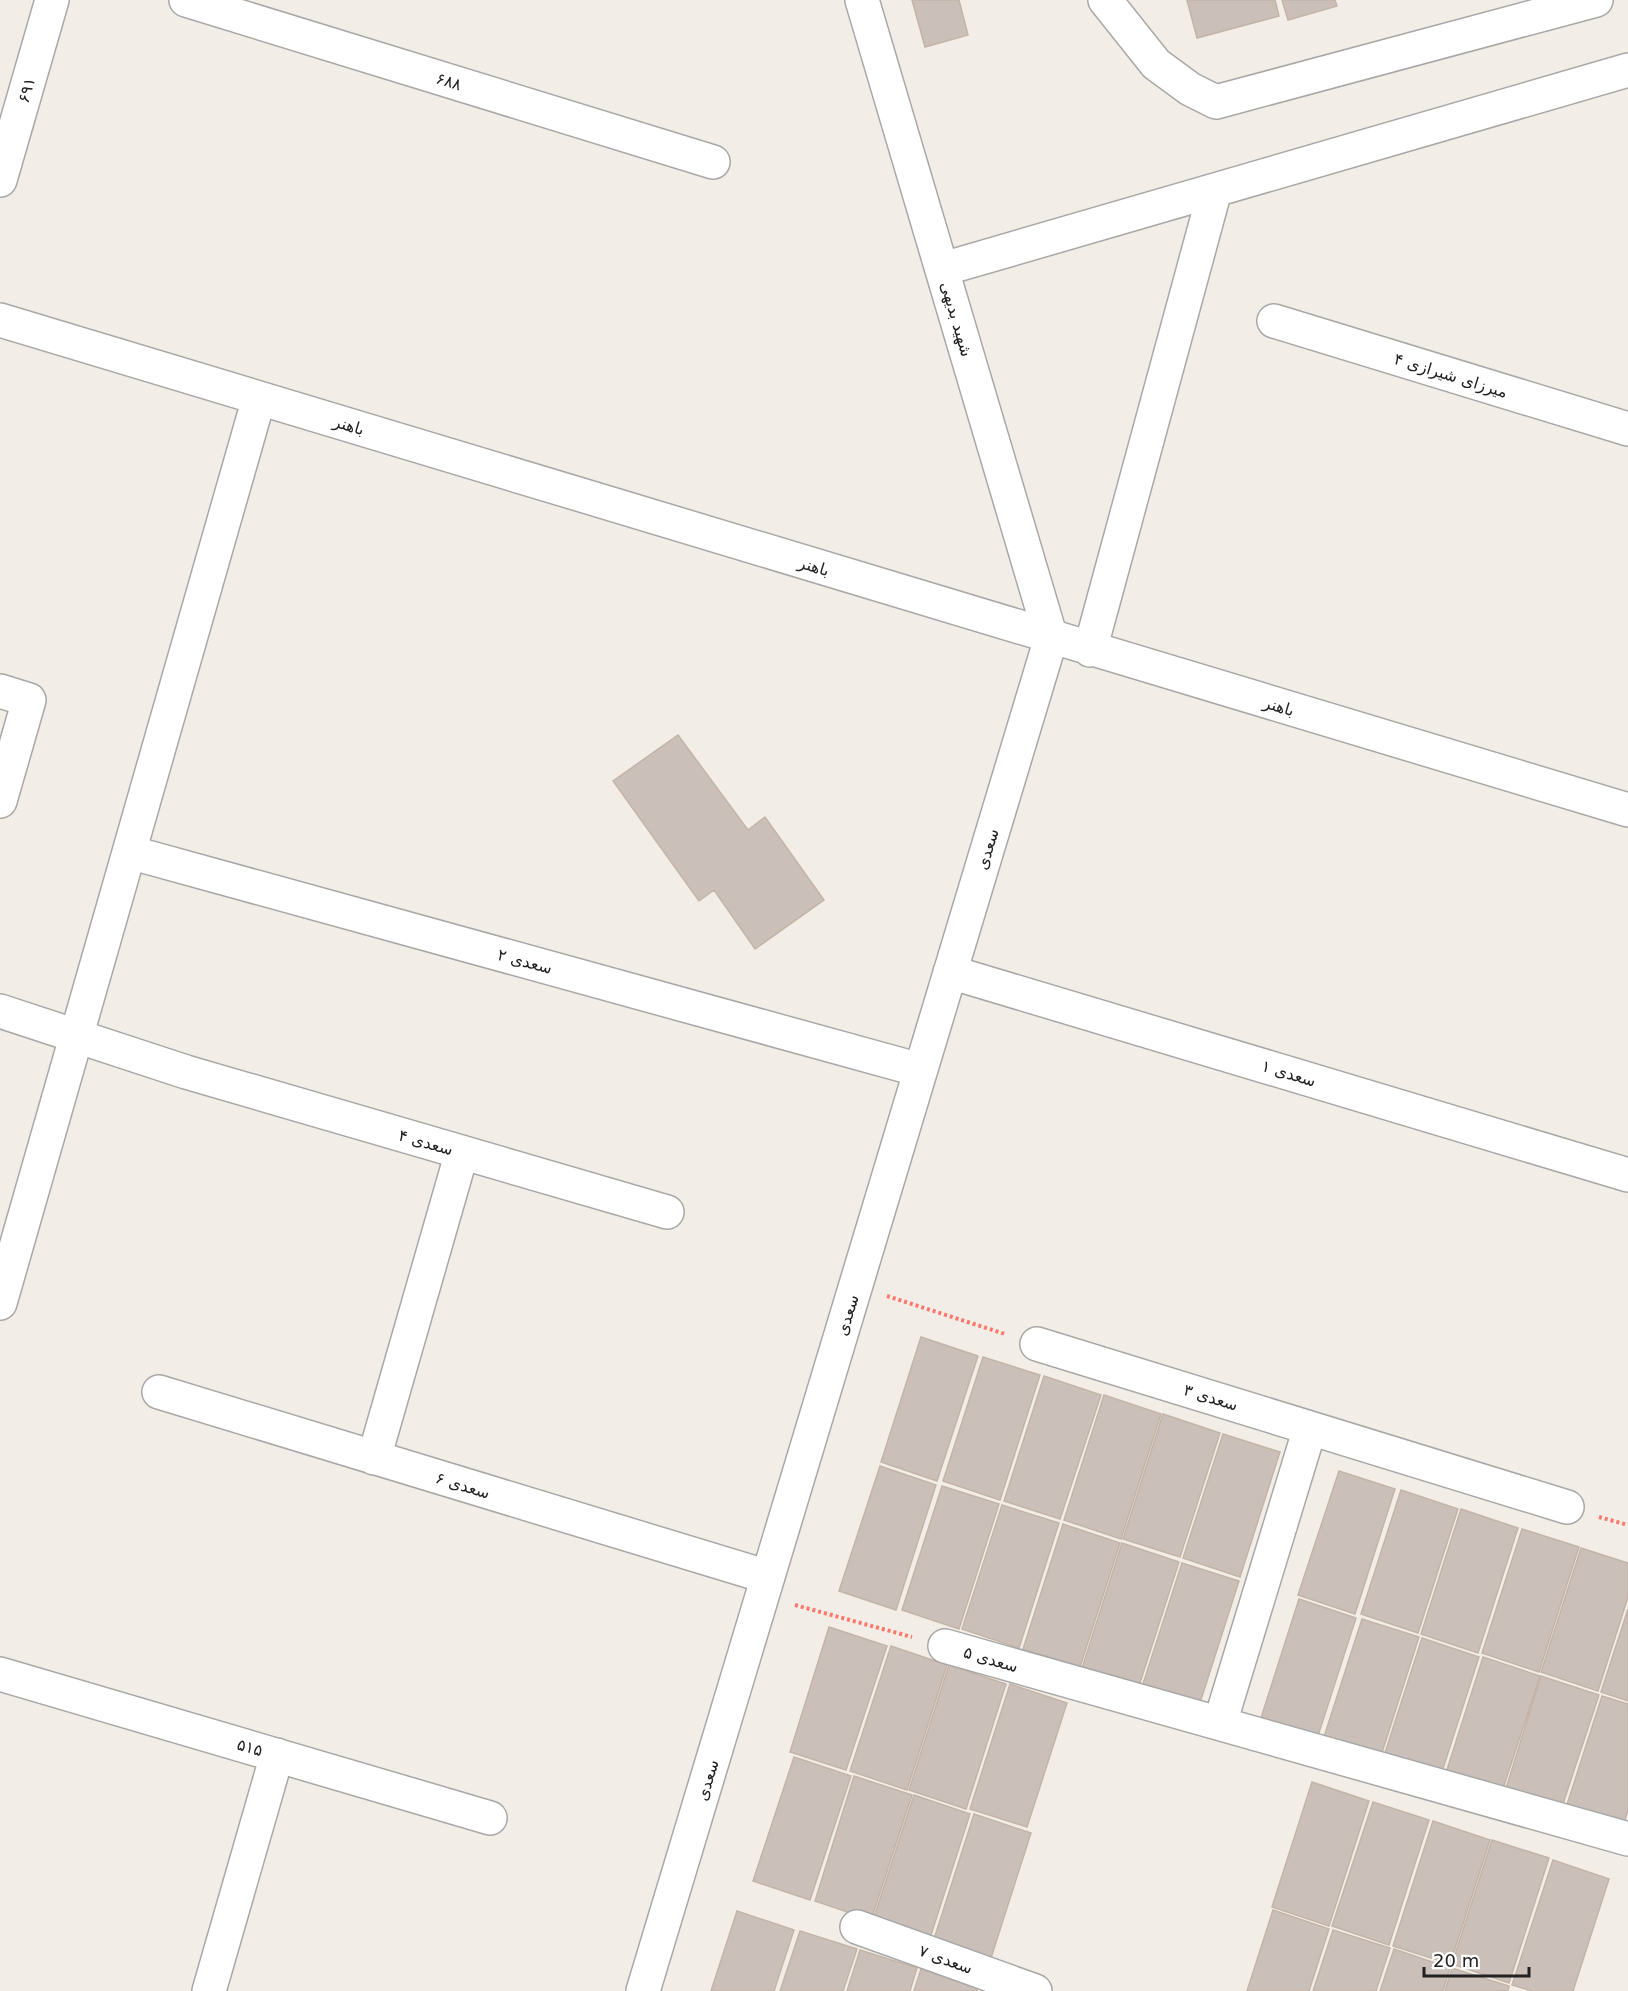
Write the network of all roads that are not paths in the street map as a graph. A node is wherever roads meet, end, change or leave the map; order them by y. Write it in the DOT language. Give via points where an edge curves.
graph roads {
  1 [pos="52,0"];
  2 [pos="186,0"];
  3 [pos="862,0"];
  4 [pos="1105,0"];
  5 [pos="1596,0"];
  6 [pos="1628,70"];
  7 [pos="1586,83"];
  8 [pos="1628,96"];
  9 [pos="713,162"];
  10 [pos="0,180"];
  11 [pos="1215,190"];
  12 [pos="943,270"];
  13 [pos="0,320"];
  14 [pos="1274,321"];
  15 [pos="259,398"];
  16 [pos="1628,429"];
  17 [pos="1051,638"];
  18 [pos="1090,650"];
  19 [pos="15,696"];
  20 [pos="0,801"];
  21 [pos="1628,810"];
  22 [pos="129,852"];
  23 [pos="950,972"];
  24 [pos="0,1011"];
  25 [pos="77,1036"];
  26 [pos="921,1070"];
  27 [pos="462,1152"];
  28 [pos="1628,1175"];
  29 [pos="667,1212"];
  30 [pos="0,1303"];
  31 [pos="1037,1344"];
  32 [pos="159,1392"];
  33 [pos="1310,1428"];
  34 [pos="374,1458"];
  35 [pos="1567,1507"];
  36 [pos="765,1587"];
  37 [pos="945,1646"];
  38 [pos="5,1675"];
  39 [pos="1220,1723"];
  40 [pos="278,1755"];
  41 [pos="490,1818"];
  42 [pos="1628,1839"];
  43 [pos="857,1927"];
  44 [pos="209,1991"];
  45 [pos="643,1991"];
  46 [pos="1035,1991"];
  1 -- 10 [label="street, ۶۹۱"];
  2 -- 9 [label="street, ۶۸۸"];
  3 -- 12 [label="street, شهید بدیهی"];
  4 -- 5 [label="street" via="1156,64 1216,102"];
  6 -- 7 [label="street"];
  7 -- 8 [label="street"];
  7 -- 11 [label="street"];
  11 -- 12 [label="street"];
  11 -- 18 [label="street"];
  12 -- 17 [label="street, شهید بدیهی"];
  13 -- 15 [label="street, باهنر"];
  14 -- 16 [label="street, میرزای شیرازی ۴"];
  15 -- 17 [label="street, باهنر"];
  15 -- 22 [label="street"];
  17 -- 18 [label="street, باهنر"];
  17 -- 23 [label="street, سعدی"];
  18 -- 21 [label="street, باهنر"];
  19 -- 20 [label="street"];
  22 -- 25 [label="street"];
  22 -- 26 [label="street, سعدی ۲"];
  23 -- 26 [label="street, سعدی"];
  23 -- 28 [label="street, سعدی ۱"];
  24 -- 25 [label="street, سعدی ۴"];
  25 -- 27 [label="street, سعدی ۴" via="186,1072"];
  25 -- 30 [label="street"];
  26 -- 36 [label="street, سعدی"];
  27 -- 29 [label="street, سعدی ۴"];
  27 -- 34 [label="street"];
  31 -- 33 [label="street, سعدی ۳"];
  32 -- 34 [label="street, سعدی ۶"];
  33 -- 35 [label="street, سعدی ۳"];
  33 -- 39 [label="street"];
  34 -- 36 [label="street, سعدی ۶"];
  36 -- 45 [label="street, سعدی"];
  37 -- 39 [label="street, سعدی ۵"];
  38 -- 40 [label="street, ۵۱۵"];
  39 -- 42 [label="street, سعدی ۵"];
  40 -- 41 [label="street, ۵۱۵"];
  40 -- 44 [label="street"];
  43 -- 46 [label="street, سعدی ۷"];
}
